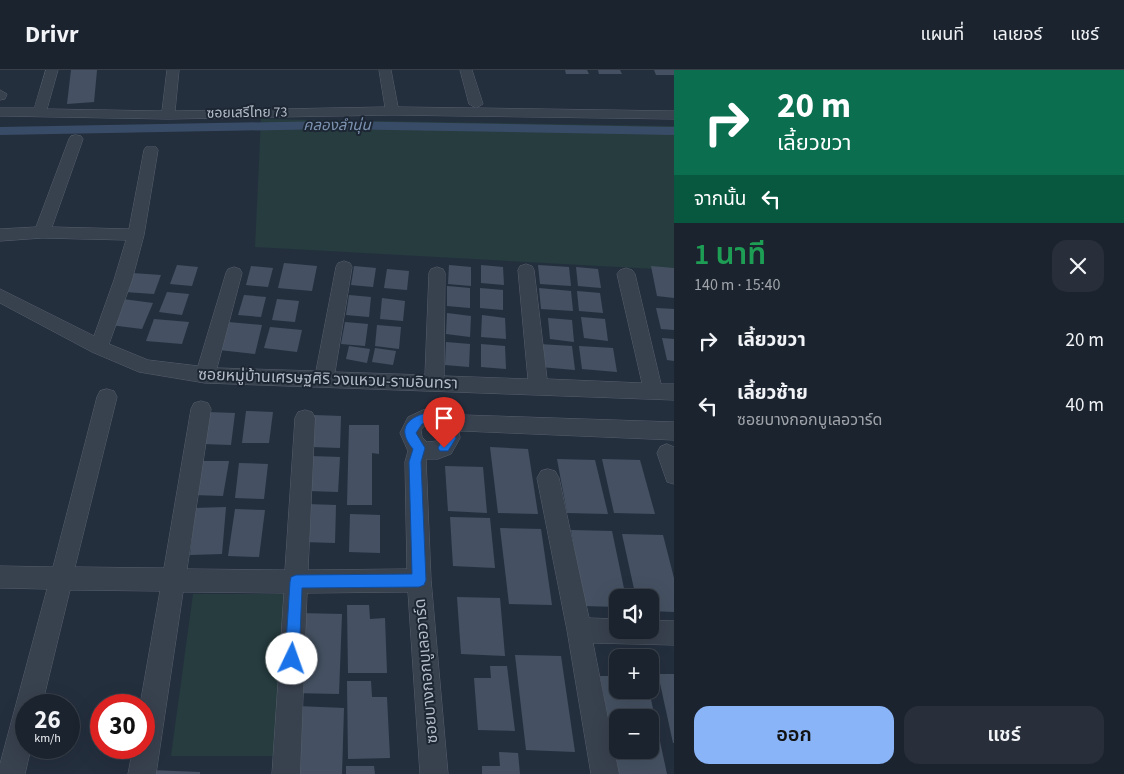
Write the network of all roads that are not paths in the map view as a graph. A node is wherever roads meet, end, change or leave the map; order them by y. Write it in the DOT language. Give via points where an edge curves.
graph roads {
  1 [pos="52,70"];
  2 [pos="173,70"];
  3 [pos="386,70"];
  4 [pos="466,70"];
  5 [pos="476,104"];
  6 [pos="392,111"];
  7 [pos="0,112"];
  8 [pos="39,113"];
  9 [pos="168,114"];
  10 [pos="674,115"];
  11 [pos="76,139"];
  12 [pos="152,150"];
  13 [pos="42,232"];
  14 [pos="0,235"];
  15 [pos="136,235"];
  16 [pos="344,267"];
  17 [pos="526,270"];
  18 [pos="234,273"];
  19 [pos="437,273"];
  20 [pos="626,274"];
  21 [pos="0,295"];
  22 [pos="99,347"];
  23 [pos="205,375"];
  24 [pos="324,378"];
  25 [pos="434,382"];
  26 [pos="538,386"];
  27 [pos="654,391"];
  28 [pos="674,392"];
  29 [pos="107,397"];
  30 [pos="201,409"];
  31 [pos="305,418"];
  32 [pos="447,427"];
  33 [pos="674,431"];
  34 [pos="419,448"];
  35 [pos="667,453"];
  36 [pos="674,475"];
  37 [pos="548,478"];
  38 [pos="0,576"];
  39 [pos="61,577"];
  40 [pos="174,579"];
  41 [pos="419,580"];
  42 [pos="296,582"];
  43 [pos="579,630"];
  44 [pos="674,633"];
  45 [pos="32,694"];
  46 [pos="15,758"];
  47 [pos="11,774"];
  48 [pos="142,774"];
  49 [pos="286,774"];
  50 [pos="434,774"];
  51 [pos="605,774"];
  1 -- 8 [label="street"];
  2 -- 9 [label="street"];
  3 -- 6 [label="street"];
  4 -- 5 [label="street"];
  6 -- 9 [label="street, ซอยเสรีไทย 73"];
  6 -- 10 [label="street, ซอยเสรีไทย 73"];
  7 -- 8 [label="street, ซอยเสรีไทย 73"];
  8 -- 9 [label="street, ซอยเสรีไทย 73"];
  11 -- 13 [label="street"];
  12 -- 15 [label="street"];
  13 -- 14 [label="street"];
  13 -- 15 [label="street"];
  15 -- 22 [label="street"];
  16 -- 24 [label="street"];
  17 -- 26 [label="street"];
  18 -- 23 [label="street"];
  19 -- 25 [label="street"];
  20 -- 27 [label="street"];
  21 -- 22 [label="street, ซอยหมู่บ้านเศรษฐศิริ วงแหวน-รามอินทรา"];
  22 -- 23 [label="street, ซอยหมู่บ้านเศรษฐศิริ วงแหวน-รามอินทรา" via="146,367"];
  23 -- 24 [label="street, ซอยหมู่บ้านเศรษฐศิริ วงแหวน-รามอินทรา"];
  24 -- 25 [label="street, ซอยหมู่บ้านเศรษฐศิริ วงแหวน-รามอินทรา"];
  25 -- 26 [label="street, ซอยหมู่บ้านเศรษฐศิริ วงแหวน-รามอินทรา"];
  26 -- 27 [label="street, ซอยหมู่บ้านเศรษฐศิริ วงแหวน-รามอินทรา"];
  27 -- 28 [label="street, ซอยหมู่บ้านเศรษฐศิริ วงแหวน-รามอินทรา"];
  29 -- 39 [label="street"];
  30 -- 40 [label="street"];
  31 -- 42 [label="street"];
  32 -- 33 [label="street" via="463,423"];
  32 -- 34 [label="street" via="450,438 444,448 431,452"];
  32 -- 34 [label="street, ซอยบางกอกบูเลอวาร์ด" via="431,417 419,419 410,433"];
  34 -- 41 [label="street, ซอยบางกอกบูเลอวาร์ด" via="415,462"];
  35 -- 36 [label="street"];
  37 -- 43 [label="street"];
  38 -- 39 [label="street"];
  39 -- 40 [label="street"];
  39 -- 45 [label="street"];
  40 -- 42 [label="street"];
  40 -- 48 [label="street"];
  41 -- 42 [label="street"];
  41 -- 50 [label="street, ซอยบางกอกบูเลอวาร์ด"];
  42 -- 49 [label="street"];
  43 -- 44 [label="street"];
  43 -- 51 [label="street"];
  46 -- 47 [label="street"];
}
